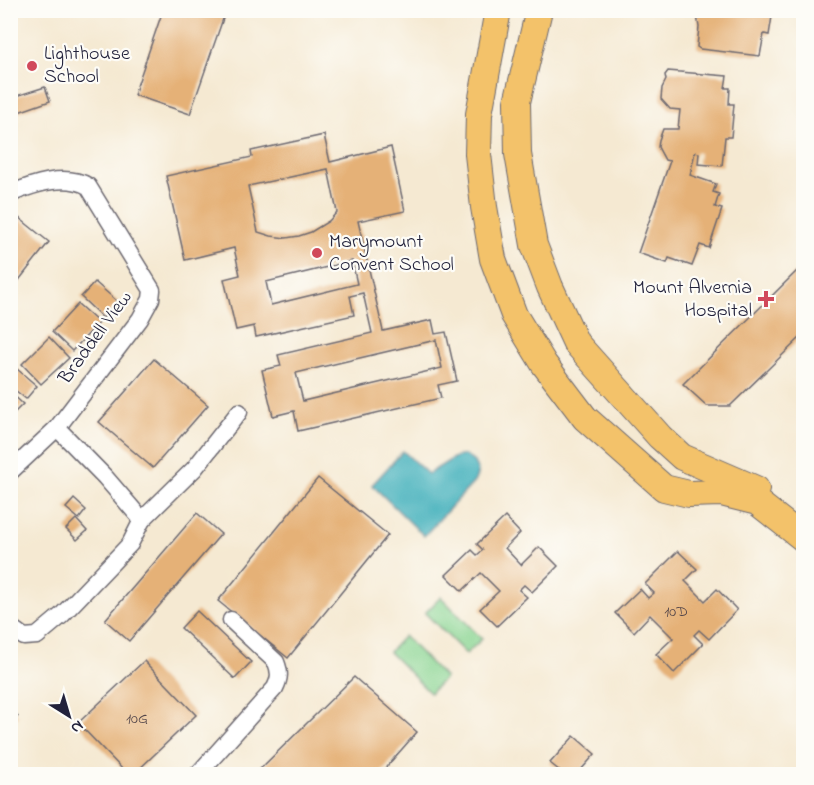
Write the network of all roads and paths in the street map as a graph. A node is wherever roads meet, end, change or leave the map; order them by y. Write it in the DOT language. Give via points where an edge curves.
graph roads {
  1 [pos="498,10"];
  2 [pos="539,10"];
  3 [pos="10,194"];
  4 [pos="239,412"];
  5 [pos="57,428"];
  6 [pos="10,472"];
  7 [pos="142,520"];
  8 [pos="804,525"];
  9 [pos="804,539"];
  10 [pos="231,620"];
  11 [pos="10,627"];
  12 [pos="198,774"];
  1 -- 9 [label="main road" via="479,114 478,154 494,259 514,315 544,364 585,418 664,488 689,494 721,493 757,502"];
  2 -- 8 [label="main road" via="517,102 518,154 534,245 576,343 682,457 763,493"];
  3 -- 5 [label="street, Braddell View" via="31,185 70,180 88,186 152,290 140,319"];
  4 -- 7 [label="street" via="194,469"];
  5 -- 6 [label="street, Braddell View"];
  5 -- 7 [label="street"];
  7 -- 11 [label="street" via="130,544 37,636 24,637"];
  10 -- 12 [label="street" via="276,662 278,680"];
}
